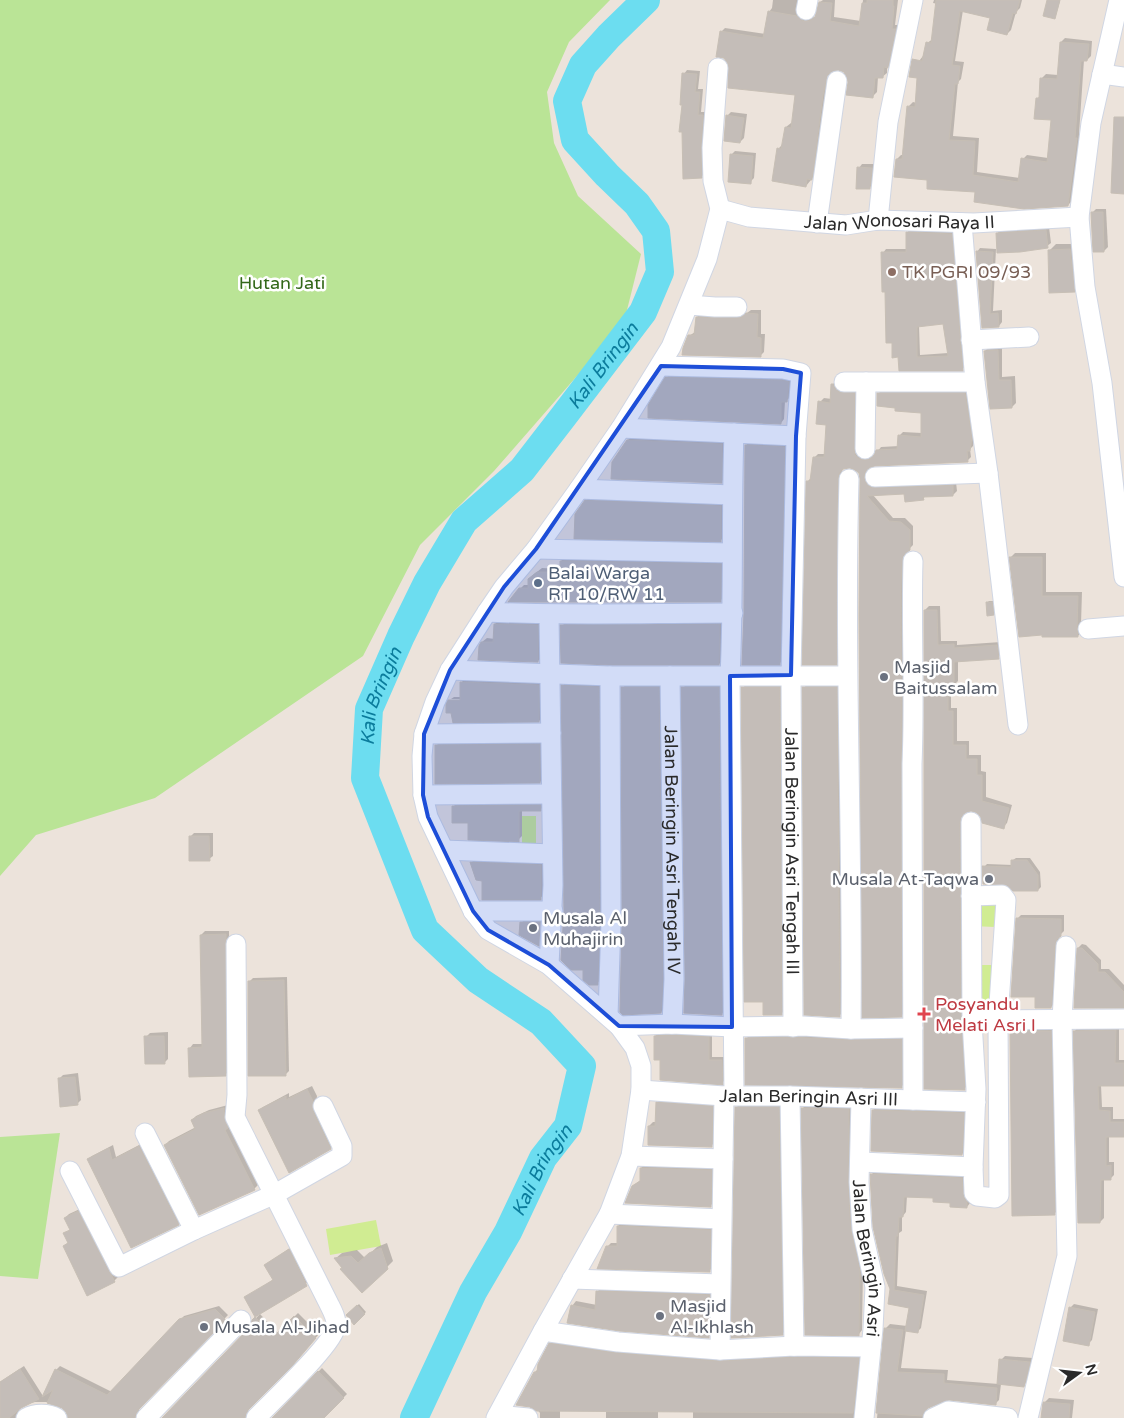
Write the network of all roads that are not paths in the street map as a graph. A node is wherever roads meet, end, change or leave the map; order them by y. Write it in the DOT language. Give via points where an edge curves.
graph roads {
  1 [pos="914,0"];
  2 [pos="1119,0"];
  3 [pos="718,68"];
  4 [pos="1102,74"];
  5 [pos="1124,77"];
  6 [pos="837,81"];
  7 [pos="720,209"];
  8 [pos="1079,217"];
  9 [pos="878,220"];
  10 [pos="817,223"];
  11 [pos="962,223"];
  12 [pos="689,304"];
  13 [pos="737,307"];
  14 [pos="1029,337"];
  15 [pos="971,340"];
  16 [pos="661,366"];
  17 [pos="844,382"];
  18 [pos="866,382"];
  19 [pos="974,382"];
  20 [pos="621,428"];
  21 [pos="734,433"];
  22 [pos="796,436"];
  23 [pos="865,449"];
  24 [pos="988,474"];
  25 [pos="875,477"];
  26 [pos="849,479"];
  27 [pos="579,489"];
  28 [pos="732,495"];
  29 [pos="536,549"];
  30 [pos="731,553"];
  31 [pos="913,561"];
  32 [pos="1124,577"];
  33 [pos="487,612"];
  34 [pos="733,613"];
  35 [pos="549,615"];
  36 [pos="1124,626"];
  37 [pos="1088,629"];
  38 [pos="450,670"];
  39 [pos="551,674"];
  40 [pos="791,675"];
  41 [pos="610,676"];
  42 [pos="670,676"];
  43 [pos="730,676"];
  44 [pos="846,676"];
  45 [pos="1018,725"];
  46 [pos="551,733"];
  47 [pos="424,734"];
  48 [pos="551,794"];
  49 [pos="423,795"];
  50 [pos="971,822"];
  51 [pos="444,850"];
  52 [pos="552,854"];
  53 [pos="971,896"];
  54 [pos="473,910"];
  55 [pos="552,911"];
  56 [pos="236,944"];
  57 [pos="1066,946"];
  58 [pos="549,965"];
  59 [pos="998,1019"];
  60 [pos="1124,1019"];
  61 [pos="1062,1020"];
  62 [pos="614,1021"];
  63 [pos="972,1021"];
  64 [pos="672,1024"];
  65 [pos="732,1027"];
  66 [pos="793,1027"];
  67 [pos="913,1028"];
  68 [pos="851,1029"];
  69 [pos="641,1090"];
  70 [pos="998,1090"];
  71 [pos="729,1095"];
  72 [pos="790,1096"];
  73 [pos="976,1096"];
  74 [pos="861,1098"];
  75 [pos="913,1100"];
  76 [pos="323,1106"];
  77 [pos="145,1134"];
  78 [pos="632,1156"];
  79 [pos="722,1160"];
  80 [pos="861,1162"];
  81 [pos="973,1167"];
  82 [pos="70,1171"];
  83 [pos="274,1194"];
  84 [pos="609,1214"];
  85 [pos="721,1219"];
  86 [pos="194,1230"];
  87 [pos="572,1279"];
  88 [pos="720,1284"];
  89 [pos="241,1320"];
  90 [pos="543,1331"];
  91 [pos="794,1346"];
  92 [pos="871,1347"];
  93 [pos="720,1350"];
  94 [pos="497,1417"];
  95 [pos="937,1417"];
  96 [pos="26,1418"];
  97 [pos="57,1418"];
  98 [pos="146,1418"];
  99 [pos="256,1418"];
  100 [pos="528,1418"];
  101 [pos="864,1418"];
  102 [pos="1008,1418"];
  103 [pos="1028,1418"];
  1 -- 9 [label="street" via="888,122"];
  2 -- 4 [label="street"];
  3 -- 7 [label="street" via="712,148 713,181"];
  4 -- 5 [label="street"];
  4 -- 8 [label="street" via="1091,123"];
  6 -- 10 [label="street"];
  7 -- 10 [label="street, Jalan Wonosari Raya II" via="749,217"];
  7 -- 12 [label="street" via="707,259"];
  8 -- 11 [label="street, Jalan Wonosari Raya II"];
  8 -- 32 [label="street" via="1085,287 1107,425"];
  9 -- 10 [label="street, Jalan Wonosari Raya II" via="846,225"];
  9 -- 11 [label="street, Jalan Wonosari Raya II"];
  11 -- 15 [label="street"];
  12 -- 13 [label="street"];
  12 -- 16 [label="street"];
  14 -- 15 [label="street"];
  15 -- 19 [label="street"];
  16 -- 20 [label="street"];
  16 -- 22 [label="street, Jalan Beringin Asri Tengah III" via="783,369 801,373"];
  17 -- 18 [label="street"];
  18 -- 19 [label="street"];
  18 -- 23 [label="street"];
  19 -- 24 [label="street"];
  20 -- 21 [label="street"];
  20 -- 27 [label="street"];
  21 -- 22 [label="street"];
  21 -- 28 [label="street"];
  22 -- 40 [label="street, Jalan Beringin Asri Tengah III"];
  24 -- 25 [label="street"];
  24 -- 45 [label="street"];
  26 -- 44 [label="street"];
  27 -- 28 [label="street"];
  27 -- 29 [label="street"];
  28 -- 30 [label="street"];
  29 -- 30 [label="street"];
  29 -- 33 [label="street"];
  30 -- 34 [label="street"];
  31 -- 67 [label="street"];
  33 -- 35 [label="street"];
  33 -- 38 [label="street"];
  34 -- 35 [label="street"];
  34 -- 43 [label="street"];
  35 -- 39 [label="street"];
  36 -- 37 [label="street"];
  38 -- 39 [label="street"];
  38 -- 47 [label="street"];
  39 -- 41 [label="street"];
  39 -- 46 [label="street"];
  40 -- 43 [label="street"];
  40 -- 44 [label="street"];
  40 -- 66 [label="street, Jalan Beringin Asri Tengah III"];
  41 -- 42 [label="street"];
  41 -- 62 [label="street"];
  42 -- 43 [label="street"];
  42 -- 64 [label="street, Jalan Beringin Asri Tengah IV"];
  43 -- 65 [label="street"];
  44 -- 68 [label="street"];
  46 -- 47 [label="street"];
  46 -- 48 [label="street"];
  47 -- 49 [label="street"];
  48 -- 49 [label="street"];
  48 -- 52 [label="street"];
  49 -- 51 [label="street" via="428,817"];
  50 -- 53 [label="street"];
  51 -- 52 [label="street"];
  51 -- 54 [label="street"];
  52 -- 55 [label="street"];
  53 -- 59 [label="street" via="1002,895 1006,900"];
  53 -- 63 [label="street"];
  54 -- 55 [label="street"];
  54 -- 58 [label="street" via="488,930"];
  55 -- 58 [label="street"];
  56 -- 83 [label="street" via="235,1117"];
  57 -- 61 [label="street"];
  58 -- 62 [label="street"];
  59 -- 61 [label="street"];
  59 -- 63 [label="street"];
  59 -- 70 [label="street"];
  60 -- 61 [label="street"];
  61 -- 103 [label="street" via="1067,1256"];
  62 -- 64 [label="street"];
  62 -- 69 [label="street" via="639,1058"];
  63 -- 73 [label="street"];
  64 -- 65 [label="street"];
  65 -- 66 [label="street"];
  65 -- 71 [label="street"];
  66 -- 68 [label="street"];
  67 -- 68 [label="street"];
  67 -- 75 [label="street"];
  69 -- 71 [label="street, Jalan Beringin Asri III"];
  69 -- 78 [label="street"];
  70 -- 73 [label="street, Jalan Beringin Asri III"];
  70 -- 81 [label="street" via="998,1197 982,1197 974,1193"];
  71 -- 72 [label="street, Jalan Beringin Asri III"];
  71 -- 79 [label="street"];
  72 -- 74 [label="street, Jalan Beringin Asri III"];
  72 -- 91 [label="street"];
  73 -- 75 [label="street, Jalan Beringin Asri III"];
  73 -- 81 [label="street"];
  74 -- 75 [label="street, Jalan Beringin Asri III"];
  74 -- 80 [label="street, Jalan Beringin Asri"];
  76 -- 83 [label="street" via="342,1146 342,1156"];
  77 -- 86 [label="street"];
  78 -- 79 [label="street"];
  78 -- 84 [label="street"];
  79 -- 85 [label="street"];
  80 -- 81 [label="street"];
  80 -- 92 [label="street, Jalan Beringin Asri" via="862,1229 875,1287"];
  82 -- 86 [label="street" via="118,1267"];
  83 -- 86 [label="street"];
  83 -- 99 [label="street" via="329,1304 336,1326 322,1350"];
  84 -- 85 [label="street"];
  84 -- 87 [label="street"];
  85 -- 88 [label="street"];
  87 -- 88 [label="street"];
  87 -- 90 [label="street"];
  88 -- 93 [label="street"];
  89 -- 98 [label="street"];
  90 -- 93 [label="street" via="625,1343"];
  90 -- 94 [label="street"];
  91 -- 92 [label="street"];
  91 -- 93 [label="street"];
  92 -- 101 [label="street, Jalan Beringin Asri"];
  94 -- 100 [label="street"];
  95 -- 102 [label="street" via="948,1411"];
  96 -- 97 [label="street" via="46,1414"];
}
